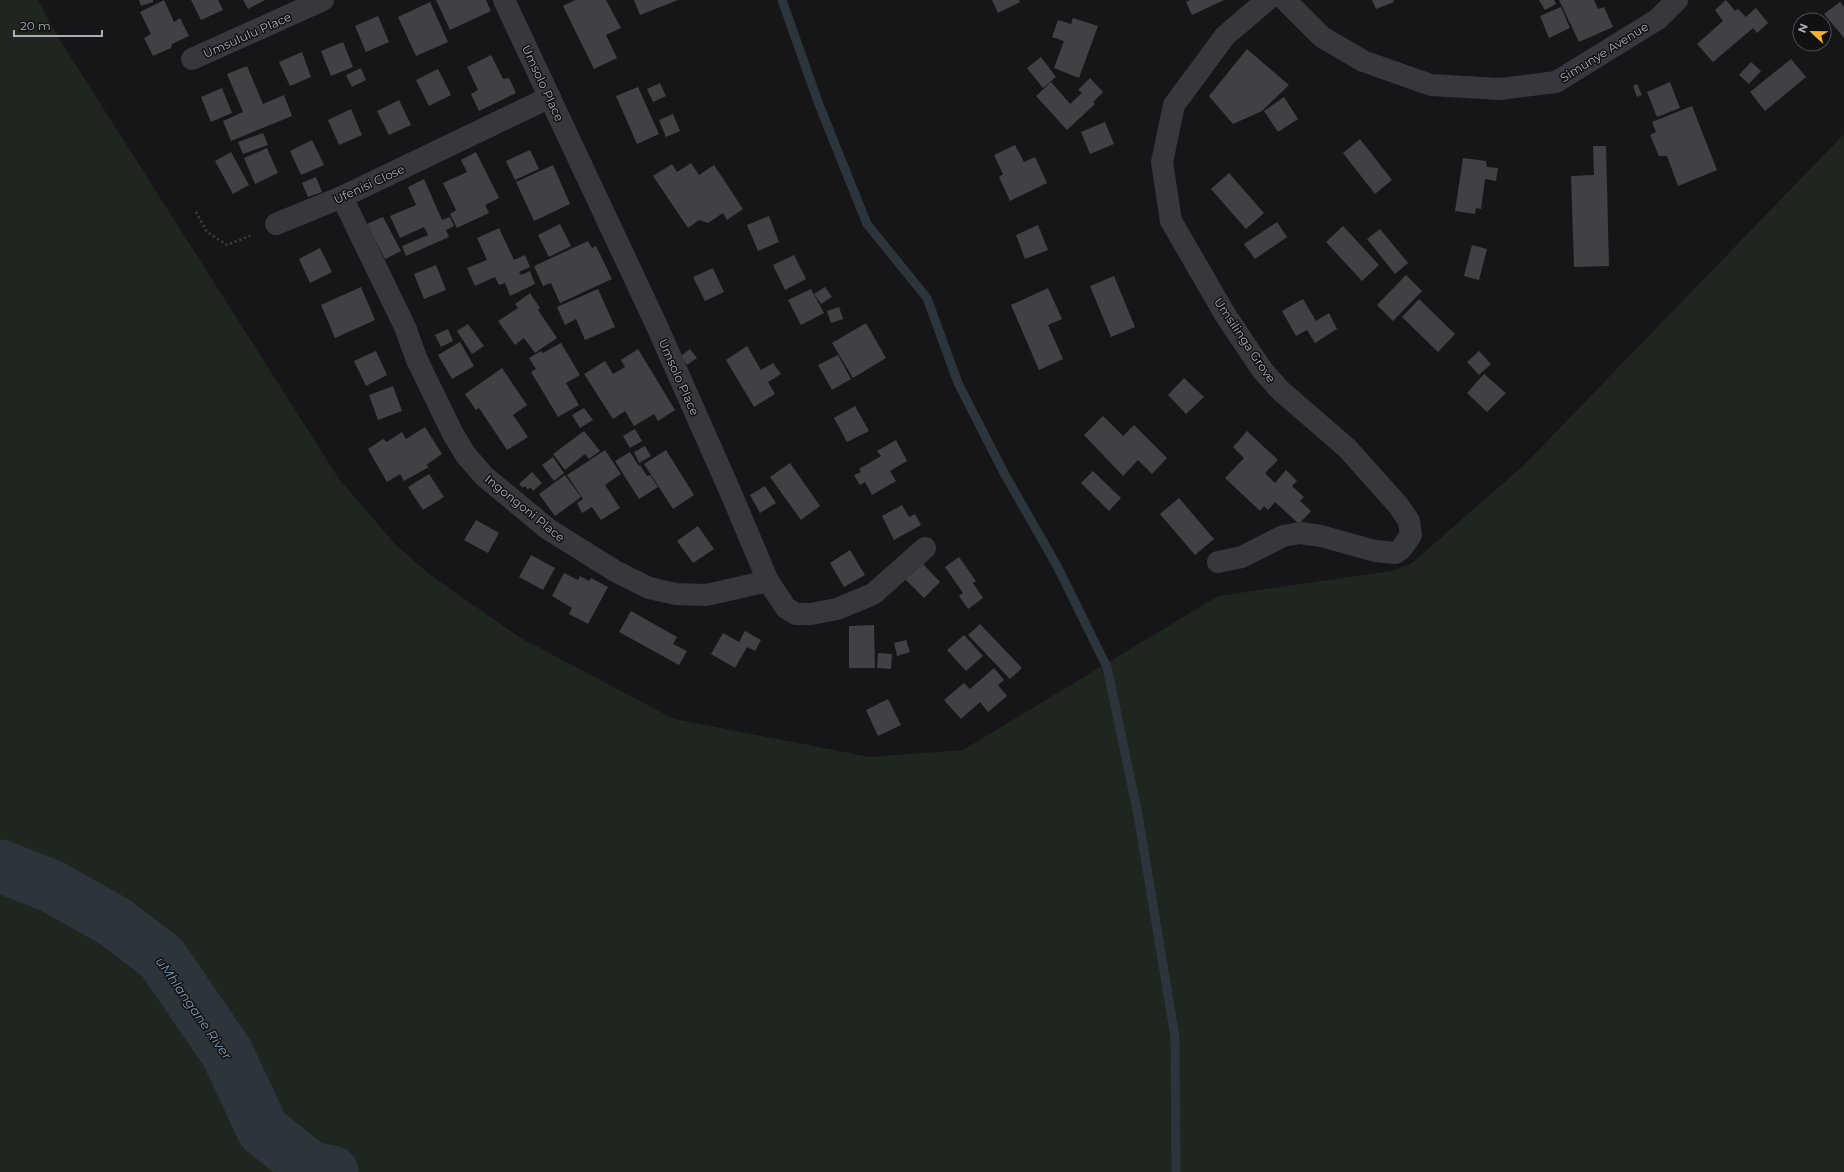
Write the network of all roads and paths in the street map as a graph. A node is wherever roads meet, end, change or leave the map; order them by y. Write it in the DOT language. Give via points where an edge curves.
graph roads {
  1 [pos="323,0"];
  2 [pos="504,0"];
  3 [pos="1266,0"];
  4 [pos="1286,0"];
  5 [pos="1677,0"];
  6 [pos="192,59"];
  7 [pos="550,97"];
  8 [pos="342,197"];
  9 [pos="196,212"];
  10 [pos="276,224"];
  11 [pos="925,548"];
  12 [pos="1218,562"];
  13 [pos="768,581"];
  1 -- 6 [label="street, Umsululu Place"];
  2 -- 7 [label="street, Umsolo Place"];
  3 -- 12 [label="street, Umsilinga Grove" via="1226,36 1174,105 1162,162 1171,221 1226,316 1263,371 1280,391 1347,448 1398,505 1409,521 1411,536 1395,553 1375,551 1300,533 1283,536 1242,557"];
  4 -- 5 [label="street, Simunye Avenue" via="1322,37 1363,62 1431,85 1500,89 1556,82 1658,19"];
  7 -- 8 [label="street, Ufenisi Close"];
  7 -- 13 [label="street, Umsolo Place" via="659,332"];
  8 -- 10 [label="street, Ufenisi Close"];
  8 -- 13 [label="street, Ingongoni Place" via="452,432 465,454 489,480 548,529 615,571 649,588 676,594 706,595"];
  9 -- 10 [label="path" via="207,232 227,245"];
  11 -- 13 [label="street, Umsolo Place" via="873,594 831,610 796,614 786,608"];
}
